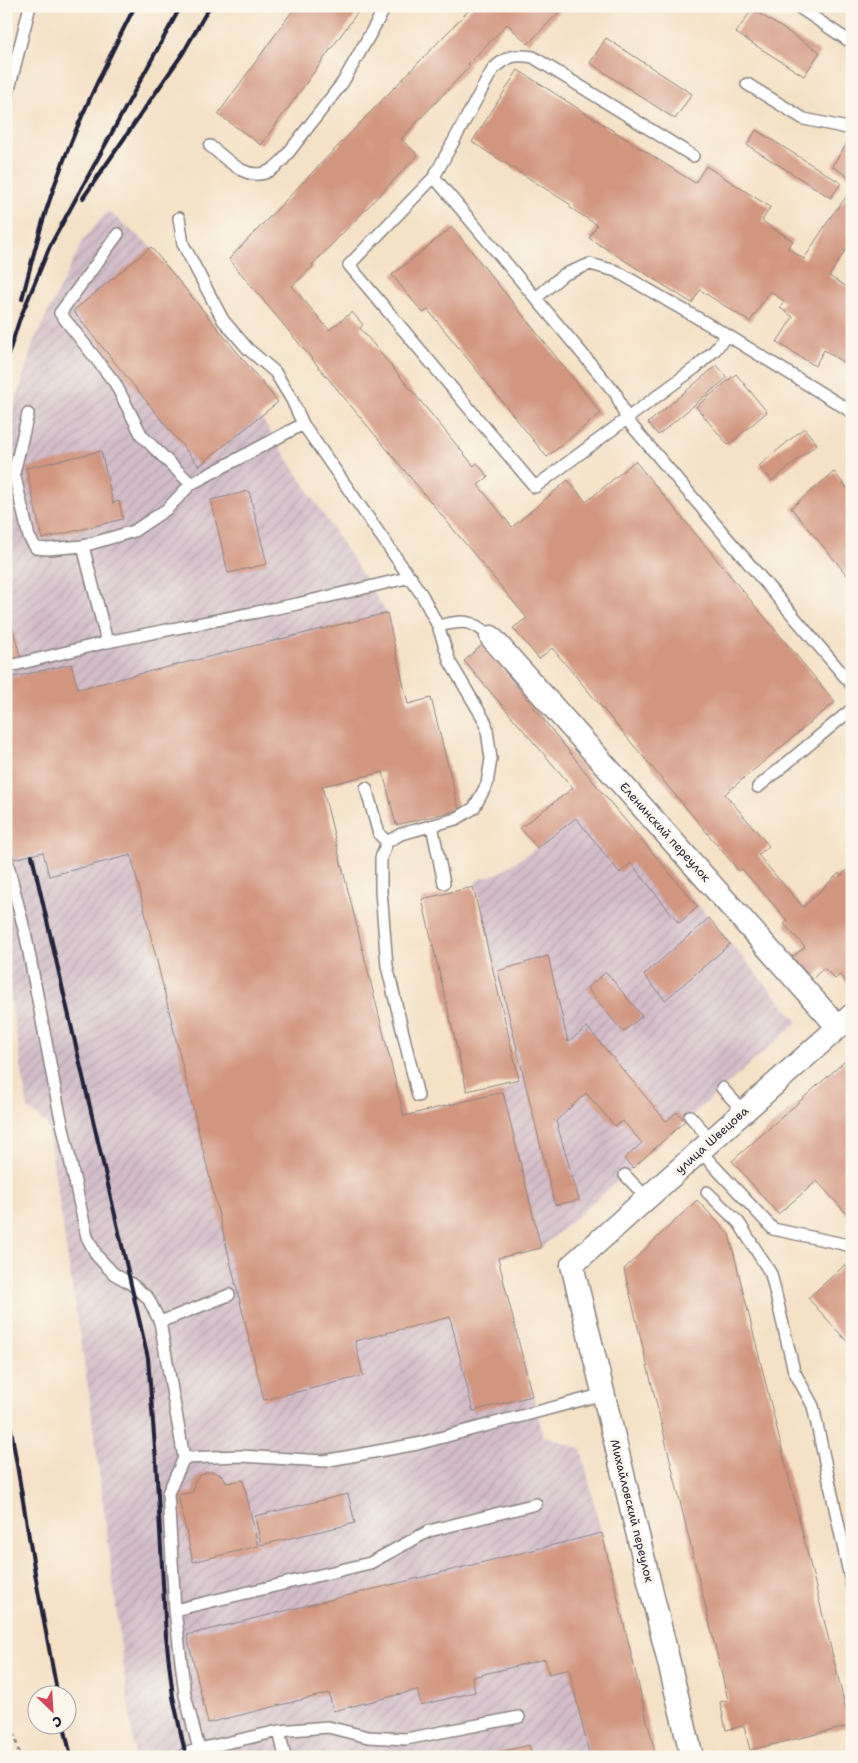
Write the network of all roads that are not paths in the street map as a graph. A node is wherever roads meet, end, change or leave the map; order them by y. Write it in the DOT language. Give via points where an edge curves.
graph roads {
  1 [pos="30,6"];
  2 [pos="386,6"];
  3 [pos="797,6"];
  4 [pos="852,44"];
  5 [pos="746,84"];
  6 [pos="6,101"];
  7 [pos="852,129"];
  8 [pos="210,146"];
  9 [pos="693,156"];
  10 [pos="434,176"];
  11 [pos="179,218"];
  12 [pos="118,234"];
  13 [pos="536,298"];
  14 [pos="727,335"];
  15 [pos="852,412"];
  16 [pos="28,414"];
  17 [pos="627,420"];
  18 [pos="303,424"];
  19 [pos="191,484"];
  20 [pos="83,546"];
  21 [pos="411,577"];
  22 [pos="438,626"];
  23 [pos="491,637"];
  24 [pos="107,642"];
  25 [pos="6,666"];
  26 [pos="852,685"];
  27 [pos="852,708"];
  28 [pos="758,787"];
  29 [pos="366,788"];
  30 [pos="432,826"];
  31 [pos="387,842"];
  32 [pos="6,857"];
  33 [pos="444,883"];
  34 [pos="845,1021"];
  35 [pos="722,1088"];
  36 [pos="418,1096"];
  37 [pos="744,1112"];
  38 [pos="690,1116"];
  39 [pos="706,1146"];
  40 [pos="625,1175"];
  41 [pos="706,1192"];
  42 [pos="647,1198"];
  43 [pos="852,1249"];
  44 [pos="572,1265"];
  45 [pos="229,1295"];
  46 [pos="160,1322"];
  47 [pos="604,1394"];
  48 [pos="184,1458"];
  49 [pos="536,1504"];
  50 [pos="852,1587"];
  51 [pos="175,1610"];
  52 [pos="519,1717"];
  53 [pos="279,1731"];
  54 [pos="198,1749"];
  55 [pos="183,1757"];
  56 [pos="285,1757"];
  57 [pos="692,1757"];
  1 -- 6 [label="lane"];
  2 -- 8 [label="lane" via="343,82 282,161 269,171 255,175 242,170"];
  3 -- 4 [label="lane"];
  5 -- 7 [label="lane" via="804,119"];
  9 -- 10 [label="lane" via="533,57 519,55 505,59 493,69"];
  10 -- 13 [label="lane"];
  10 -- 17 [label="lane" via="348,265 534,487"];
  11 -- 18 [label="lane" via="183,244 223,320 274,372"];
  12 -- 19 [label="lane" via="60,313 115,383 142,436"];
  13 -- 14 [label="lane" via="564,275 590,264 616,271"];
  13 -- 17 [label="lane" via="616,394"];
  14 -- 15 [label="lane"];
  14 -- 17 [label="lane" via="695,368"];
  16 -- 20 [label="lane" via="14,474 29,538 36,548"];
  17 -- 26 [label="lane"];
  18 -- 19 [label="lane"];
  18 -- 21 [label="lane"];
  19 -- 20 [label="lane" via="167,509 134,531"];
  20 -- 24 [label="lane"];
  21 -- 22 [label="lane"];
  21 -- 24 [label="lane" via="297,604"];
  22 -- 23 [label="lane" via="458,621 478,625"];
  22 -- 30 [label="lane" via="450,662 486,723 491,759 488,784 474,808 456,819"];
  23 -- 34 [label="street, Еленинский переулок"];
  24 -- 25 [label="lane"];
  27 -- 28 [label="lane"];
  29 -- 31 [label="lane" via="379,834"];
  30 -- 31 [label="lane" via="400,834"];
  30 -- 33 [label="lane"];
  31 -- 36 [label="lane" via="381,858 381,891 387,966"];
  32 -- 46 [label="lane" via="26,937 87,1238 97,1256 114,1274 148,1298"];
  34 -- 37 [label="street, улица Швецова"];
  35 -- 37 [label="lane"];
  37 -- 39 [label="street, улица Швецова"];
  38 -- 39 [label="lane"];
  39 -- 42 [label="street, улица Швецова"];
  39 -- 43 [label="lane" via="773,1229"];
  40 -- 42 [label="lane"];
  41 -- 50 [label="lane" via="739,1223 771,1274 794,1371 813,1406"];
  42 -- 44 [label="street, улица Швецова"];
  44 -- 47 [label="street, Михайловский переулок"];
  45 -- 46 [label="lane"];
  46 -- 48 [label="lane"];
  47 -- 48 [label="lane" via="417,1444 324,1461 241,1456"];
  47 -- 57 [label="street, Михайловский переулок"];
  48 -- 51 [label="lane" via="168,1493"];
  49 -- 51 [label="lane" via="429,1531 370,1563"];
  51 -- 54 [label="lane" via="185,1695"];
  52 -- 53 [label="lane" via="406,1739 368,1737 328,1727"];
  53 -- 54 [label="lane"];
  53 -- 56 [label="lane"];
  54 -- 55 [label="lane"];
}
